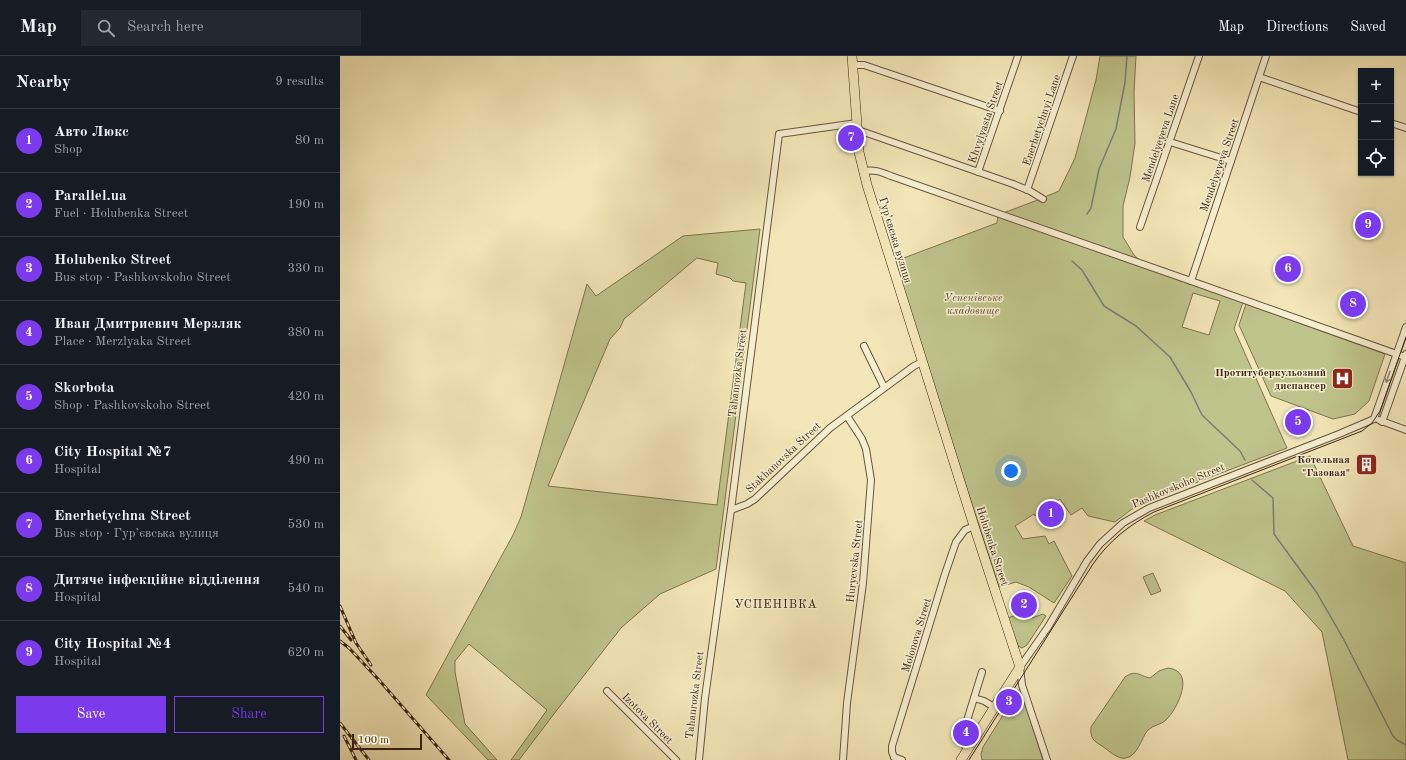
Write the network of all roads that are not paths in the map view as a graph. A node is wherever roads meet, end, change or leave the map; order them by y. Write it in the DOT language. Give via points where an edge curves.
graph roads {
  1 [pos="1018,56"];
  2 [pos="1073,56"];
  3 [pos="1199,56"];
  4 [pos="1266,56"];
  5 [pos="852,58"];
  6 [pos="1259,77"];
  7 [pos="1000,111"];
  8 [pos="1358,111"];
  9 [pos="1394,124"];
  10 [pos="858,127"];
  11 [pos="1406,128"];
  12 [pos="1170,142"];
  13 [pos="1231,162"];
  14 [pos="863,171"];
  15 [pos="978,172"];
  16 [pos="1027,190"];
  17 [pos="1043,199"];
  18 [pos="1140,227"];
  19 [pos="1191,281"];
  20 [pos="1406,327"];
  21 [pos="864,346"];
  22 [pos="1396,354"];
  23 [pos="1405,356"];
  24 [pos="922,362"];
  25 [pos="884,387"];
  26 [pos="847,416"];
  27 [pos="1374,419"];
  28 [pos="1382,422"];
  29 [pos="1356,427"];
  30 [pos="1406,430"];
  31 [pos="731,510"];
  32 [pos="974,526"];
  33 [pos="1020,667"];
  34 [pos="982,672"];
  35 [pos="607,691"];
  36 [pos="974,698"];
  37 [pos="994,708"];
  38 [pos="967,749"];
  39 [pos="893,759"];
  40 [pos="676,760"];
  41 [pos="699,760"];
  42 [pos="843,760"];
  43 [pos="902,760"];
  44 [pos="960,760"];
  45 [pos="1046,760"];
  1 -- 7 [label="street, Khvylyasta Street"];
  2 -- 16 [label="street, Enerhetychnyi Lane"];
  3 -- 12 [label="street, Mendelyeyeva Lane"];
  4 -- 6 [label="street, Mendelyeyeva Street"];
  5 -- 7 [label="street" via="864,65"];
  5 -- 10 [label="highway"];
  6 -- 8 [label="street"];
  6 -- 13 [label="street, Mendelyeyeva Street"];
  7 -- 15 [label="street, Khvylyasta Street"];
  9 -- 11 [label="street"];
  10 -- 14 [label="highway, Гур’євська вулиця"];
  10 -- 15 [label="street"];
  10 -- 31 [label="street, Tahanrozka Street" via="779,134"];
  12 -- 13 [label="street"];
  12 -- 18 [label="street, Mendelyeyeva Lane"];
  13 -- 19 [label="street, Mendelyeyeva Street"];
  14 -- 19 [label="street" via="879,171"];
  14 -- 24 [label="highway, Гур’євська вулиця"];
  15 -- 16 [label="street"];
  16 -- 17 [label="street"];
  19 -- 22 [label="street"];
  20 -- 22 [label="street"];
  21 -- 25 [label="street"];
  22 -- 23 [label="street"];
  22 -- 27 [label="street, one-way"];
  23 -- 28 [label="street"];
  24 -- 25 [label="street"];
  24 -- 32 [label="highway, Holubenka Street"];
  25 -- 26 [label="street"];
  26 -- 31 [label="street, Stakhanovska Street" via="821,436 755,499"];
  26 -- 42 [label="street, Huryevska Street" via="866,449 871,480 864,576 847,703"];
  27 -- 28 [label="street"];
  27 -- 29 [label="street, Pashkovskoho Street"];
  28 -- 29 [label="street, Pashkovskoho Street"];
  28 -- 30 [label="street"];
  29 -- 33 [label="street, Pashkovskoho Street" via="1149,508 1123,523 1105,539 1087,561 1048,627"];
  31 -- 41 [label="street, Tahanrozka Street"];
  32 -- 33 [label="highway, Holubenka Street"];
  32 -- 39 [label="street, Molonova Street" via="965,530 956,542 892,746"];
  33 -- 37 [label="highway, Pashkovskoho Street"];
  33 -- 45 [label="street, Holubenka Street" via="1022,685"];
  34 -- 36 [label="street"];
  35 -- 40 [label="street, Izotova Street"];
  36 -- 37 [label="street"];
  36 -- 38 [label="street" via="961,740"];
  37 -- 38 [label="highway, Pashkovskoho Street"];
  38 -- 44 [label="highway, Pashkovskoho Street"];
  39 -- 43 [label="street"];
}
